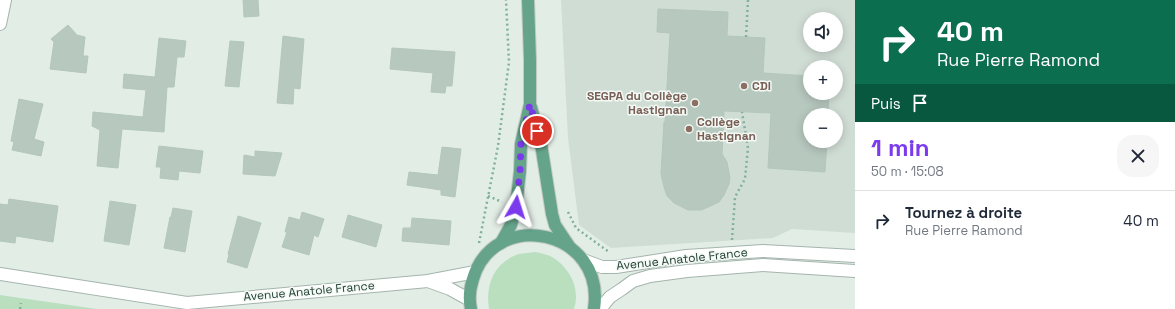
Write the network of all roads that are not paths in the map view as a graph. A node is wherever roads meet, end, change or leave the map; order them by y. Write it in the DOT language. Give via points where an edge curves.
graph roads {
  1 [pos="5,0"];
  2 [pos="528,0"];
  3 [pos="0,24"];
  4 [pos="530,104"];
  5 [pos="501,243"];
  6 [pos="570,247"];
  7 [pos="855,256"];
  8 [pos="583,260"];
  9 [pos="855,271"];
  10 [pos="475,272"];
  11 [pos="0,274"];
  12 [pos="428,281"];
  13 [pos="471,305"];
  14 [pos="594,309"];
  15 [pos="600,309"];
  1 -- 3 [label="street"];
  2 -- 4 [label="main road"];
  4 -- 5 [label="main road" via="521,144 516,207 511,225"];
  4 -- 6 [label="main road" via="541,144 552,214"];
  5 -- 6 [label="main road" via="518,236 536,235 554,238"];
  5 -- 10 [label="main road" via="483,259"];
  6 -- 8 [label="main road"];
  7 -- 8 [label="street, Avenue Anatole France" via="763,251 686,256 616,267 602,267"];
  8 -- 14 [label="main road" via="592,277 596,297"];
  9 -- 15 [label="street, Avenue Anatole France" via="762,265 650,276 633,281 622,288"];
  10 -- 12 [label="street, Avenue Anatole France"];
  10 -- 13 [label="main road" via="470,287"];
  11 -- 12 [label="street, Avenue Anatole France" via="187,302"];
  12 -- 13 [label="street, Avenue Anatole France" via="450,290"];
}
